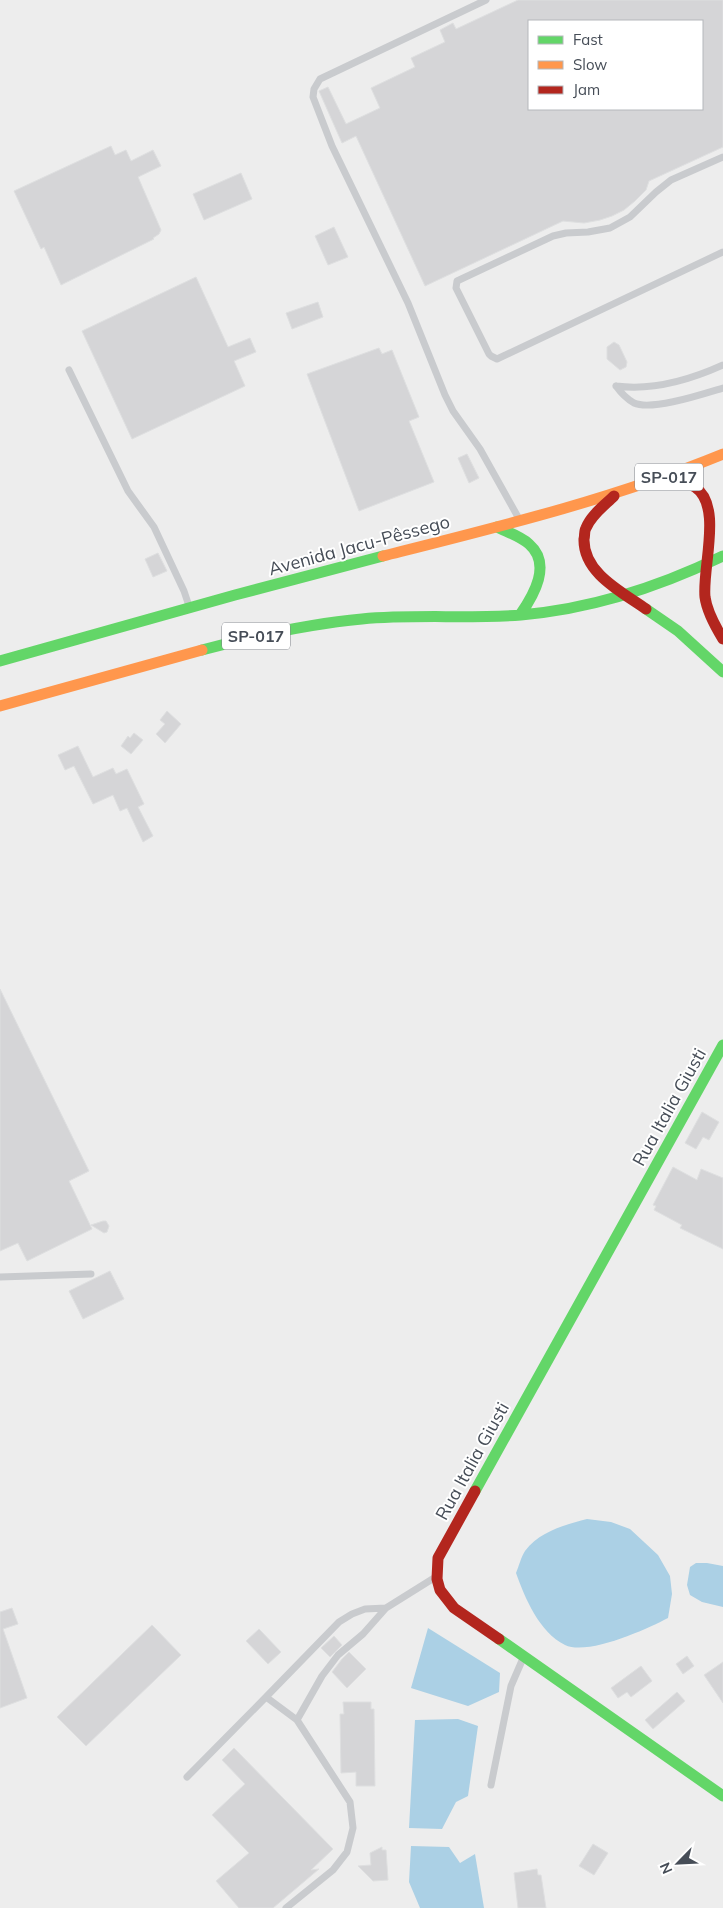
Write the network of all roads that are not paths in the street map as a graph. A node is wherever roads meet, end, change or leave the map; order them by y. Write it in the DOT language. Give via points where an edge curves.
graph roads {
  1 [pos="486,0"];
  2 [pos="723,156"];
  3 [pos="723,252"];
  4 [pos="723,365"];
  5 [pos="69,370"];
  6 [pos="723,388"];
  7 [pos="723,454"];
  8 [pos="665,478"];
  9 [pos="614,496"];
  10 [pos="520,522"];
  11 [pos="498,527"];
  12 [pos="723,556"];
  13 [pos="707,564"];
  14 [pos="627,594"];
  15 [pos="189,608"];
  16 [pos="520,615"];
  17 [pos="723,639"];
  18 [pos="0,660"];
  19 [pos="723,672"];
  20 [pos="0,706"];
  21 [pos="723,1045"];
  22 [pos="91,1274"];
  23 [pos="0,1277"];
  24 [pos="435,1577"];
  25 [pos="386,1608"];
  26 [pos="524,1656"];
  27 [pos="266,1697"];
  28 [pos="297,1720"];
  29 [pos="187,1777"];
  30 [pos="491,1785"];
  31 [pos="723,1796"];
  32 [pos="286,1908"];
  1 -- 10 [label="lane" via="320,79 313,97 332,146 408,304 445,395 480,449"];
  2 -- 3 [label="lane" via="671,180 630,217 610,228 560,234 455,283 491,356 500,358"];
  4 -- 6 [label="lane" via="653,387 616,386 634,403 645,405"];
  5 -- 15 [label="lane" via="128,491 154,527 184,590"];
  7 -- 8 [label="main road, Avenida Jacu-Pêssego / SP-017"];
  8 -- 9 [label="main road, Avenida Jacu-Pêssego / SP-017"];
  8 -- 13 [label="main road" via="692,486 704,495 714,526"];
  9 -- 10 [label="main road, Avenida Jacu-Pêssego / SP-017"];
  9 -- 14 [label="main road" via="585,529 584,542 586,556 594,569"];
  10 -- 11 [label="main road, Avenida Jacu-Pêssego / SP-017"];
  11 -- 15 [label="main road, Avenida Jacu-Pêssego / SP-017"];
  11 -- 16 [label="main road" via="528,544 540,568 535,594"];
  12 -- 13 [label="main road, SP-017"];
  13 -- 14 [label="main road, SP-017"];
  13 -- 17 [label="main road" via="706,604"];
  14 -- 16 [label="main road, SP-017"];
  14 -- 19 [label="main road" via="678,631"];
  15 -- 18 [label="main road, Avenida Jacu-Pêssego / SP-017"];
  16 -- 20 [label="main road, SP-017" via="339,621 255,636"];
  21 -- 24 [label="main road, Rua Italia Giusti" via="438,1558"];
  22 -- 23 [label="lane"];
  24 -- 25 [label="lane"];
  24 -- 26 [label="main road" via="440,1593 454,1608"];
  25 -- 27 [label="lane" via="365,1609 338,1622"];
  25 -- 28 [label="lane" via="338,1655"];
  26 -- 30 [label="lane" via="511,1686"];
  26 -- 31 [label="main road"];
  27 -- 28 [label="lane"];
  27 -- 29 [label="lane"];
  28 -- 32 [label="lane" via="350,1802 354,1828 346,1852 333,1870"];
}
